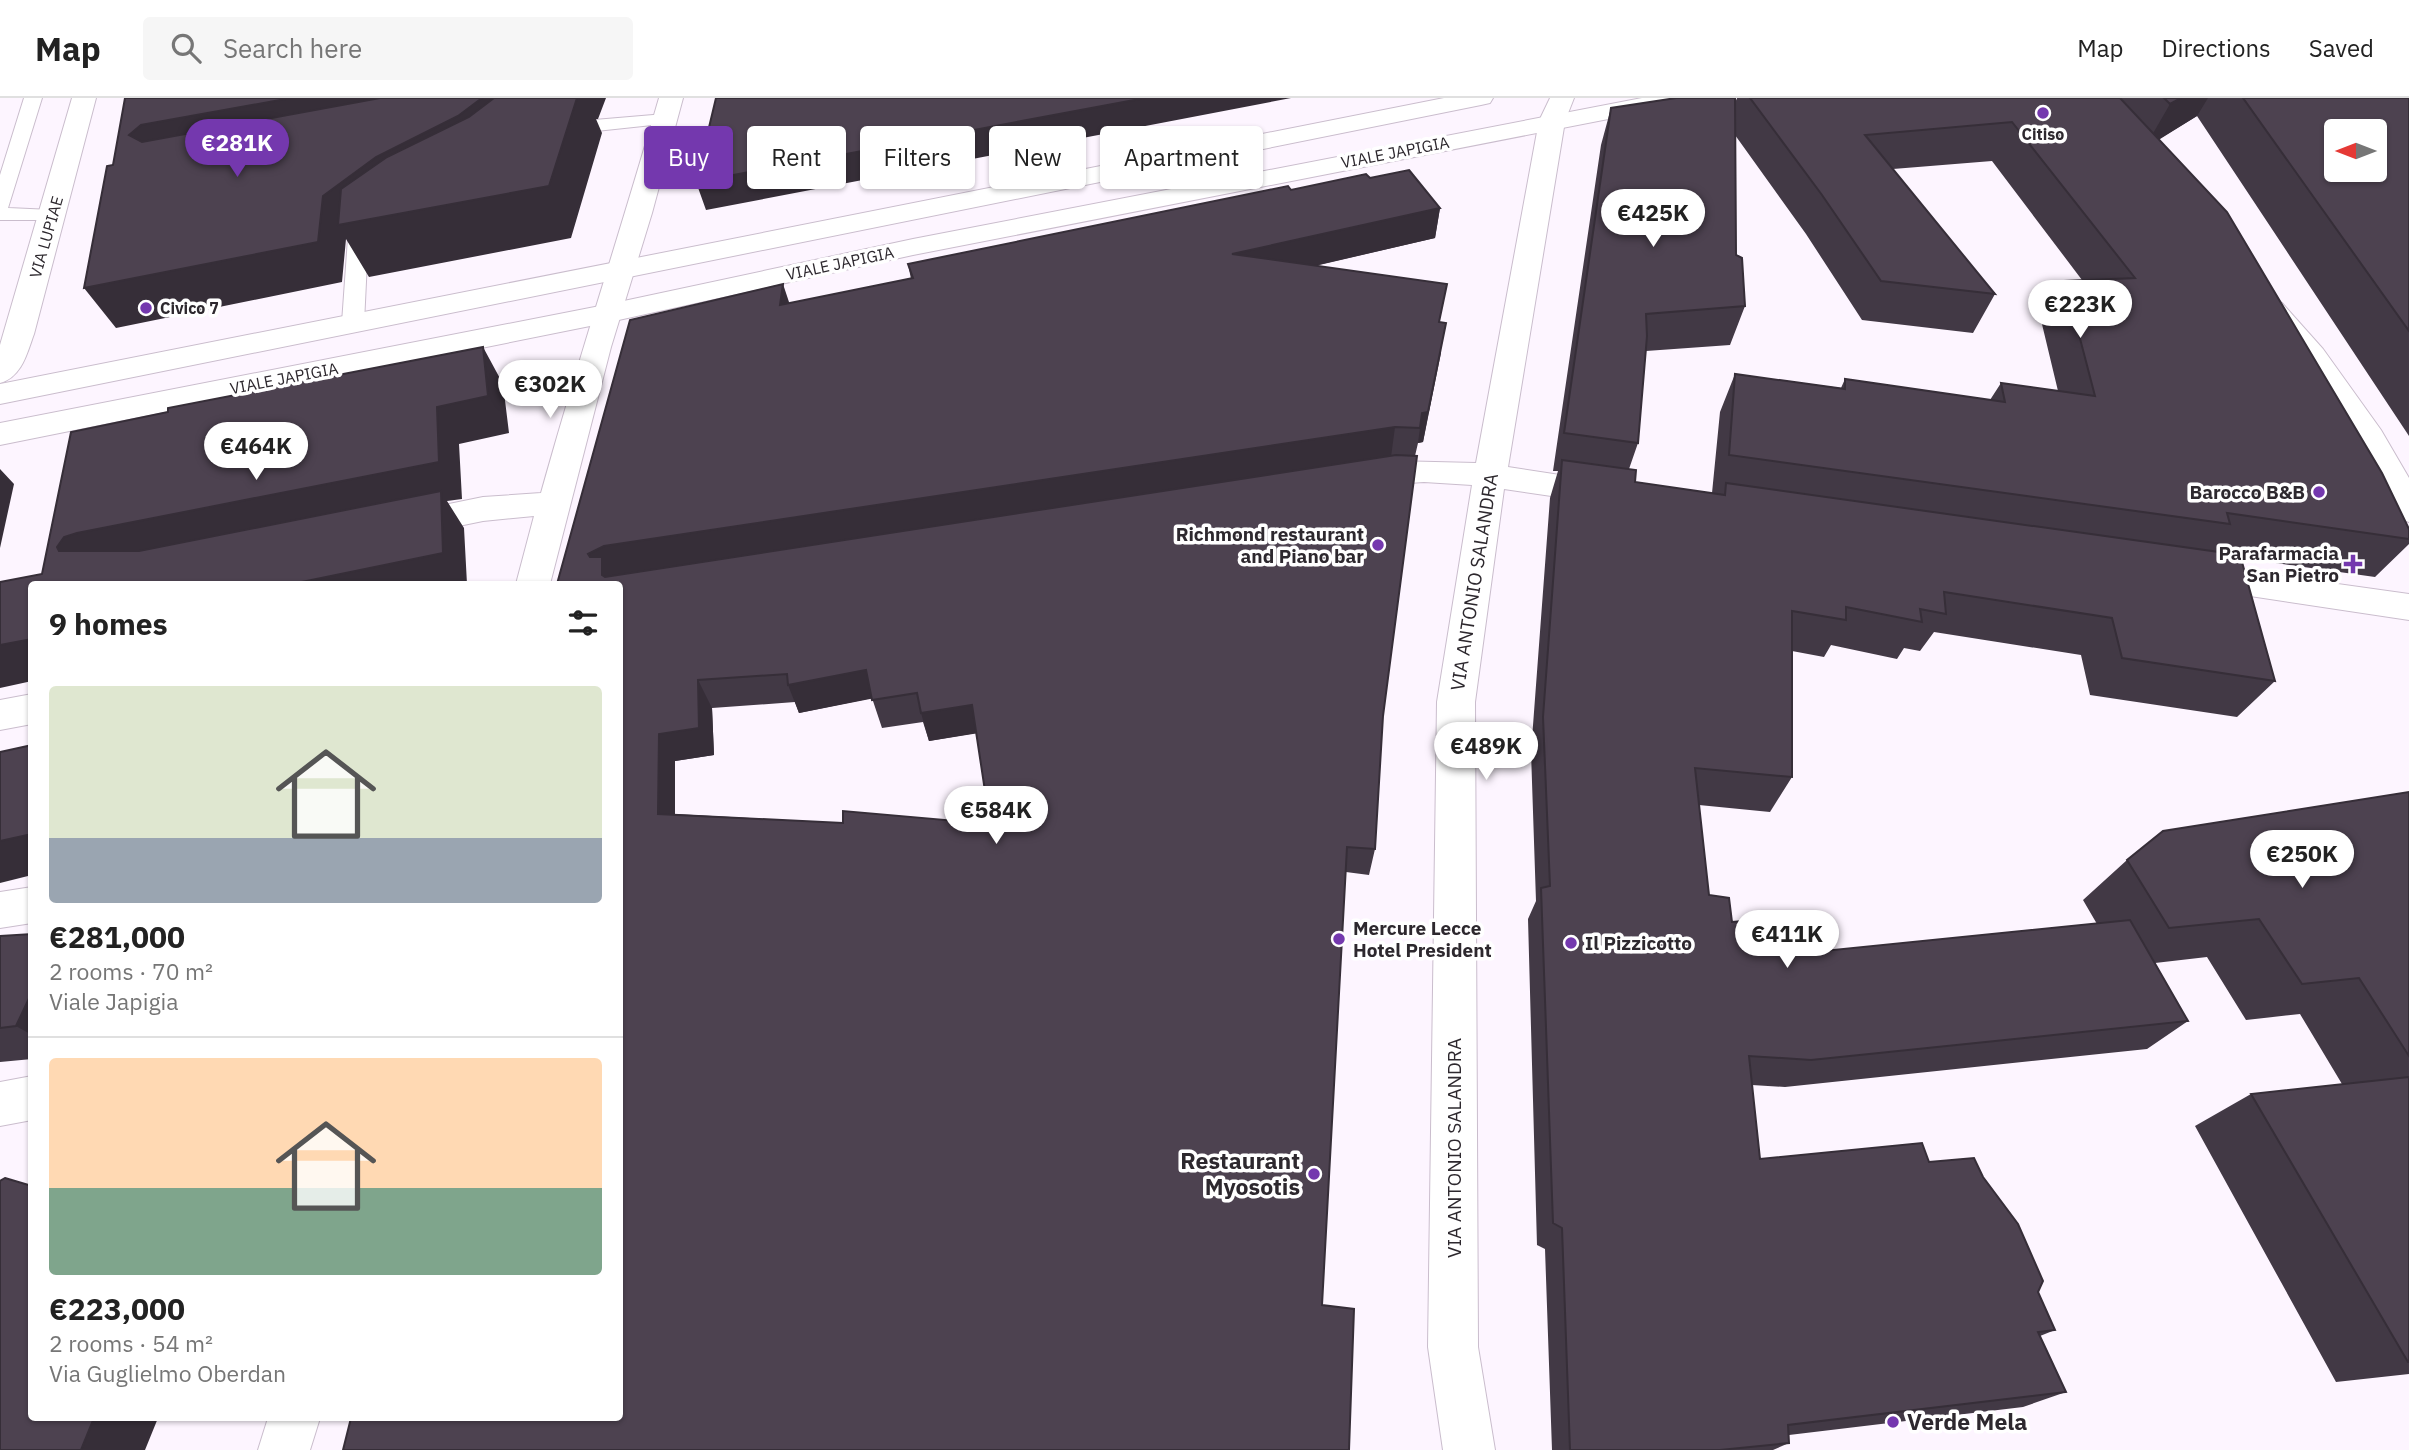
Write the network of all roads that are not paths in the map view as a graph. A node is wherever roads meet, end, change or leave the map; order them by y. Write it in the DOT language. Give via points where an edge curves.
graph roads {
  1 [pos="33,98"];
  2 [pos="85,98"];
  3 [pos="1481,98"];
  4 [pos="1680,98"];
  5 [pos="668,108"];
  6 [pos="1557,110"];
  7 [pos="534,132"];
  8 [pos="0,206"];
  9 [pos="0,214"];
  10 [pos="52,216"];
  11 [pos="387,217"];
  12 [pos="619,270"];
  13 [pos="2254,289"];
  14 [pos="606,314"];
  15 [pos="353,323"];
  16 [pos="9,336"];
  17 [pos="0,373"];
  18 [pos="0,394"];
  19 [pos="0,434"];
  20 [pos="1490,476"];
  21 [pos="1336,480"];
  22 [pos="1640,498"];
  23 [pos="555,503"];
  24 [pos="2409,510"];
  25 [pos="377,531"];
  26 [pos="2164,572"];
  27 [pos="534,581"];
  28 [pos="2409,607"];
  29 [pos="28,710"];
  30 [pos="0,715"];
  31 [pos="28,1099"];
  32 [pos="0,1104"];
  33 [pos="293,1421"];
  34 [pos="284,1450"];
  35 [pos="1469,1450"];
  1 -- 8 [label="lane"];
  2 -- 10 [label="street, VIA LUPIAE"];
  3 -- 12 [label="street, VIALE JAPIGIA"];
  4 -- 6 [label="street, VIALE JAPIGIA"];
  5 -- 7 [label="lane"];
  5 -- 12 [label="street"];
  6 -- 14 [label="street, VIALE JAPIGIA"];
  6 -- 20 [label="street, VIA ANTONIO SALANDRA"];
  9 -- 10 [label="lane"];
  10 -- 16 [label="street, VIA LUPIAE"];
  11 -- 15 [label="lane" via="358,238"];
  12 -- 14 [label="street"];
  12 -- 15 [label="street, VIALE JAPIGIA"];
  13 -- 24 [label="street" via="2318,359 2384,459"];
  14 -- 19 [label="street, VIALE JAPIGIA"];
  14 -- 23 [label="street"];
  15 -- 18 [label="street, VIALE JAPIGIA"];
  16 -- 17 [label="street, VIA LUPIAE" via="8,363"];
  20 -- 21 [label="street" via="1391,471"];
  20 -- 22 [label="street"];
  20 -- 35 [label="street, VIA ANTONIO SALANDRA" via="1456,702 1453,1347"];
  23 -- 25 [label="street" via="483,509"];
  23 -- 27 [label="street"];
  26 -- 28 [label="street"];
  29 -- 30 [label="street"];
  31 -- 32 [label="street"];
  33 -- 34 [label="street"];
}
